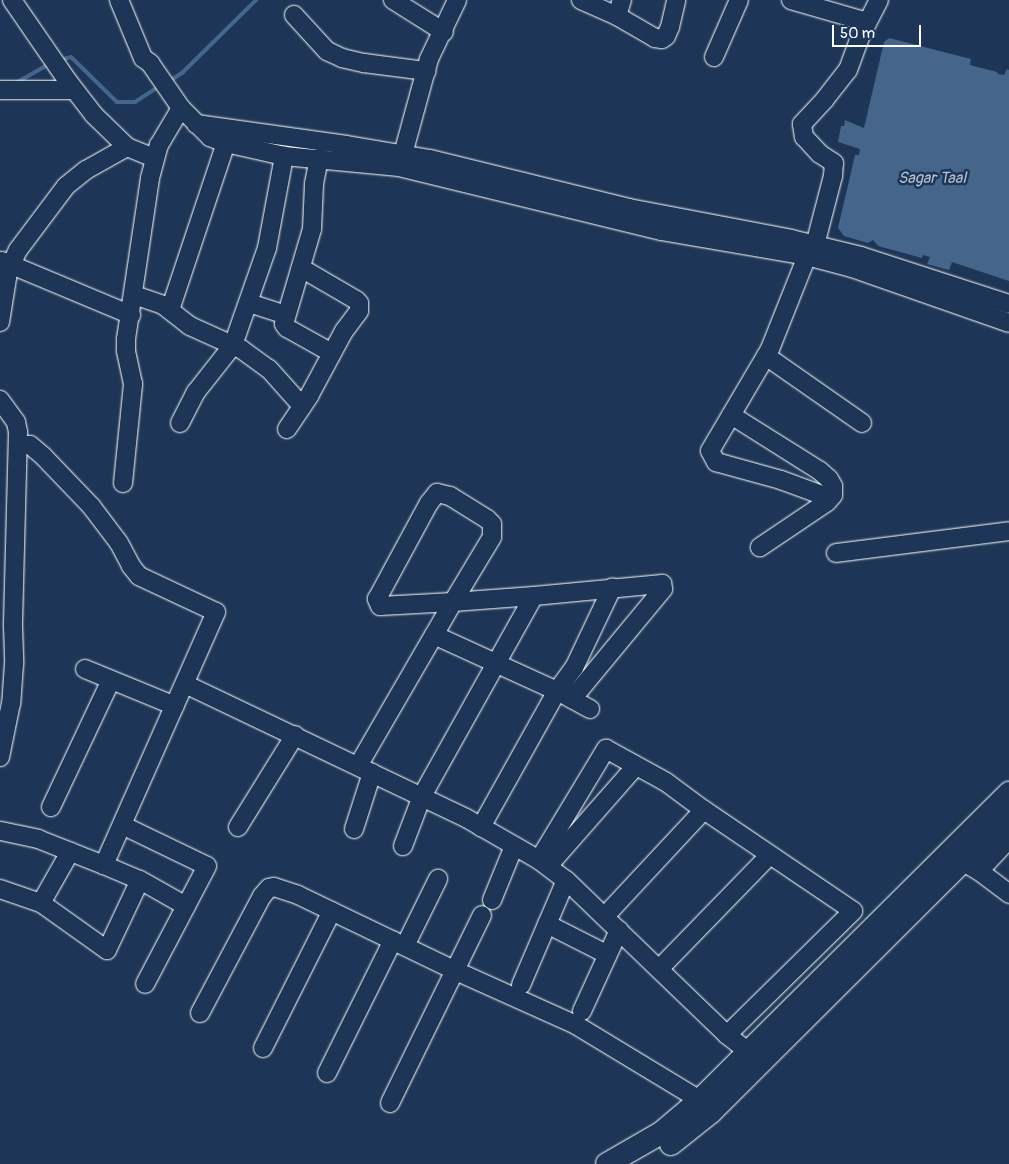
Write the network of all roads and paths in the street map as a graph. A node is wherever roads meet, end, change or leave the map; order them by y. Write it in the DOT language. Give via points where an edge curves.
graph roads {
  1 [pos="12,0"];
  2 [pos="119,0"];
  3 [pos="130,0"];
  4 [pos="393,0"];
  5 [pos="457,0"];
  6 [pos="581,0"];
  7 [pos="676,0"];
  8 [pos="739,0"];
  9 [pos="791,0"];
  10 [pos="879,0"];
  11 [pos="619,8"];
  12 [pos="294,15"];
  13 [pos="867,22"];
  14 [pos="444,32"];
  15 [pos="714,57"];
  16 [pos="154,70"];
  17 [pos="426,71"];
  18 [pos="70,85"];
  19 [pos="0,90"];
  20 [pos="176,102"];
  21 [pos="196,124"];
  22 [pos="226,143"];
  23 [pos="128,148"];
  24 [pos="403,154"];
  25 [pos="284,156"];
  26 [pos="154,158"];
  27 [pos="319,158"];
  28 [pos="811,250"];
  29 [pos="5,263"];
  30 [pos="301,268"];
  31 [pos="134,294"];
  32 [pos="249,303"];
  33 [pos="1009,304"];
  34 [pos="170,310"];
  35 [pos="131,315"];
  36 [pos="286,315"];
  37 [pos="0,322"];
  38 [pos="1009,323"];
  39 [pos="233,345"];
  40 [pos="332,353"];
  41 [pos="766,356"];
  42 [pos="0,400"];
  43 [pos="302,406"];
  44 [pos="732,415"];
  45 [pos="180,423"];
  46 [pos="862,423"];
  47 [pos="287,429"];
  48 [pos="18,445"];
  49 [pos="123,483"];
  50 [pos="830,498"];
  51 [pos="1009,531"];
  52 [pos="760,547"];
  53 [pos="836,553"];
  54 [pos="612,588"];
  55 [pos="534,596"];
  56 [pos="453,602"];
  57 [pos="434,635"];
  58 [pos="496,663"];
  59 [pos="85,669"];
  60 [pos="111,680"];
  61 [pos="185,684"];
  62 [pos="564,695"];
  63 [pos="175,706"];
  64 [pos="590,710"];
  65 [pos="295,736"];
  66 [pos="0,757"];
  67 [pos="636,766"];
  68 [pos="365,769"];
  69 [pos="1009,793"];
  70 [pos="422,796"];
  71 [pos="51,807"];
  72 [pos="704,810"];
  73 [pos="1009,815"];
  74 [pos="122,825"];
  75 [pos="238,827"];
  76 [pos="482,827"];
  77 [pos="354,828"];
  78 [pos="1,831"];
  79 [pos="1009,839"];
  80 [pos="403,846"];
  81 [pos="514,846"];
  82 [pos="70,852"];
  83 [pos="770,855"];
  84 [pos="964,862"];
  85 [pos="544,863"];
  86 [pos="104,865"];
  87 [pos="438,879"];
  88 [pos="140,880"];
  89 [pos="566,880"];
  90 [pos="0,889"];
  91 [pos="1009,894"];
  92 [pos="492,900"];
  93 [pos="41,903"];
  94 [pos="186,906"];
  95 [pos="332,911"];
  96 [pos="482,915"];
  97 [pos="604,916"];
  98 [pos="548,924"];
  99 [pos="620,930"];
  100 [pos="399,943"];
  101 [pos="608,955"];
  102 [pos="659,969"];
  103 [pos="456,971"];
  104 [pos="145,984"];
  105 [pos="521,985"];
  106 [pos="582,1011"];
  107 [pos="200,1013"];
  108 [pos="727,1035"];
  109 [pos="263,1048"];
  110 [pos="749,1052"];
  111 [pos="327,1073"];
  112 [pos="700,1100"];
  113 [pos="390,1103"];
  114 [pos="607,1164"];
  115 [pos="638,1164"];
  1 -- 18 [label="street"];
  2 -- 16 [label="street" via="143,58"];
  3 -- 16 [label="street"];
  4 -- 14 [label="street"];
  5 -- 14 [label="street"];
  6 -- 11 [label="street"];
  7 -- 11 [label="street" via="670,26 662,39 655,38"];
  8 -- 15 [label="street"];
  9 -- 13 [label="street"];
  10 -- 13 [label="street"];
  12 -- 17 [label="street" via="327,50 342,58"];
  13 -- 28 [label="street" via="848,70 802,124 804,137 834,163"];
  14 -- 17 [label="street"];
  16 -- 20 [label="street"];
  17 -- 24 [label="street"];
  18 -- 19 [label="street"];
  18 -- 23 [label="street" via="94,115"];
  20 -- 21 [label="street"];
  20 -- 26 [label="street"];
  21 -- 22 [label="street" via="210,137"];
  21 -- 24 [label="street"];
  22 -- 25 [label="street"];
  22 -- 34 [label="street"];
  23 -- 26 [label="street"];
  23 -- 29 [label="street" via="86,170 66,186"];
  24 -- 28 [label="street"];
  25 -- 27 [label="street"];
  25 -- 32 [label="street" via="267,248"];
  26 -- 31 [label="street"];
  27 -- 28 [label="street" via="399,167 661,231"];
  27 -- 30 [label="street" via="312,229"];
  28 -- 33 [label="street" via="861,256"];
  28 -- 38 [label="street" via="852,268"];
  28 -- 41 [label="street"];
  29 -- 35 [label="street"];
  29 -- 37 [label="street"];
  30 -- 36 [label="street"];
  30 -- 40 [label="street" via="358,303 359,311"];
  31 -- 34 [label="street"];
  31 -- 35 [label="street"];
  32 -- 36 [label="street"];
  32 -- 39 [label="street"];
  34 -- 39 [label="street" via="190,326"];
  35 -- 49 [label="street" via="126,350 133,384"];
  36 -- 40 [label="street" via="284,324 287,328"];
  39 -- 43 [label="street" via="270,369"];
  39 -- 45 [label="street" via="196,392"];
  40 -- 43 [label="street"];
  41 -- 44 [label="street"];
  41 -- 46 [label="street"];
  42 -- 48 [label="street" via="16,422"];
  43 -- 47 [label="street"];
  44 -- 50 [label="street" via="829,479 834,490"];
  44 -- 50 [label="street" via="710,451 716,462"];
  48 -- 61 [label="street" via="30,445 43,456 90,506 119,543 139,576 216,612"];
  48 -- 66 [label="street" via="12,703"];
  50 -- 52 [label="street"];
  51 -- 53 [label="street"];
  54 -- 55 [label="street"];
  54 -- 62 [label="street"];
  54 -- 62 [label="street" via="662,584 662,589"];
  55 -- 56 [label="street"];
  55 -- 58 [label="street"];
  56 -- 56 [label="street" via="384,607 376,600 437,494 450,496 487,519 493,530 492,537"];
  56 -- 57 [label="street"];
  57 -- 58 [label="street"];
  57 -- 68 [label="street"];
  58 -- 62 [label="street"];
  58 -- 70 [label="street"];
  59 -- 60 [label="street"];
  60 -- 63 [label="street"];
  60 -- 71 [label="street"];
  61 -- 63 [label="street"];
  61 -- 65 [label="street"];
  62 -- 64 [label="street"];
  62 -- 76 [label="street"];
  63 -- 74 [label="street"];
  65 -- 68 [label="street"];
  65 -- 75 [label="street"];
  67 -- 72 [label="street" via="666,782"];
  67 -- 85 [label="street"];
  67 -- 85 [label="street" via="606,749"];
  68 -- 70 [label="street"];
  68 -- 77 [label="street"];
  69 -- 84 [label="main road"];
  70 -- 76 [label="street"];
  70 -- 80 [label="street"];
  72 -- 83 [label="street"];
  72 -- 97 [label="street"];
  73 -- 84 [label="main road"];
  74 -- 86 [label="street"];
  74 -- 94 [label="street" via="207,866"];
  76 -- 81 [label="street"];
  78 -- 82 [label="street"];
  79 -- 84 [label="street"];
  81 -- 85 [label="street"];
  81 -- 92 [label="street"];
  82 -- 86 [label="street"];
  82 -- 93 [label="street"];
  83 -- 102 [label="street"];
  83 -- 108 [label="street" via="853,911"];
  84 -- 91 [label="street"];
  84 -- 110 [label="main road"];
  84 -- 115 [label="main road" via="711,1112 669,1146"];
  85 -- 89 [label="street"];
  86 -- 88 [label="street"];
  87 -- 100 [label="street"];
  88 -- 93 [label="street" via="107,950"];
  88 -- 94 [label="street"];
  89 -- 97 [label="street"];
  89 -- 98 [label="street"];
  90 -- 93 [label="street"];
  94 -- 104 [label="street"];
  95 -- 100 [label="street"];
  95 -- 107 [label="street" via="290,892 269,888"];
  95 -- 109 [label="street"];
  96 -- 103 [label="street"];
  97 -- 99 [label="street"];
  98 -- 101 [label="street"];
  98 -- 105 [label="street"];
  99 -- 101 [label="street"];
  99 -- 102 [label="street"];
  100 -- 103 [label="street"];
  100 -- 111 [label="street"];
  101 -- 106 [label="street"];
  102 -- 108 [label="street"];
  103 -- 112 [label="street" via="576,1025"];
  103 -- 113 [label="street"];
  108 -- 110 [label="street"];
  110 -- 112 [label="main road"];
  112 -- 114 [label="main road" via="661,1133"];
}
